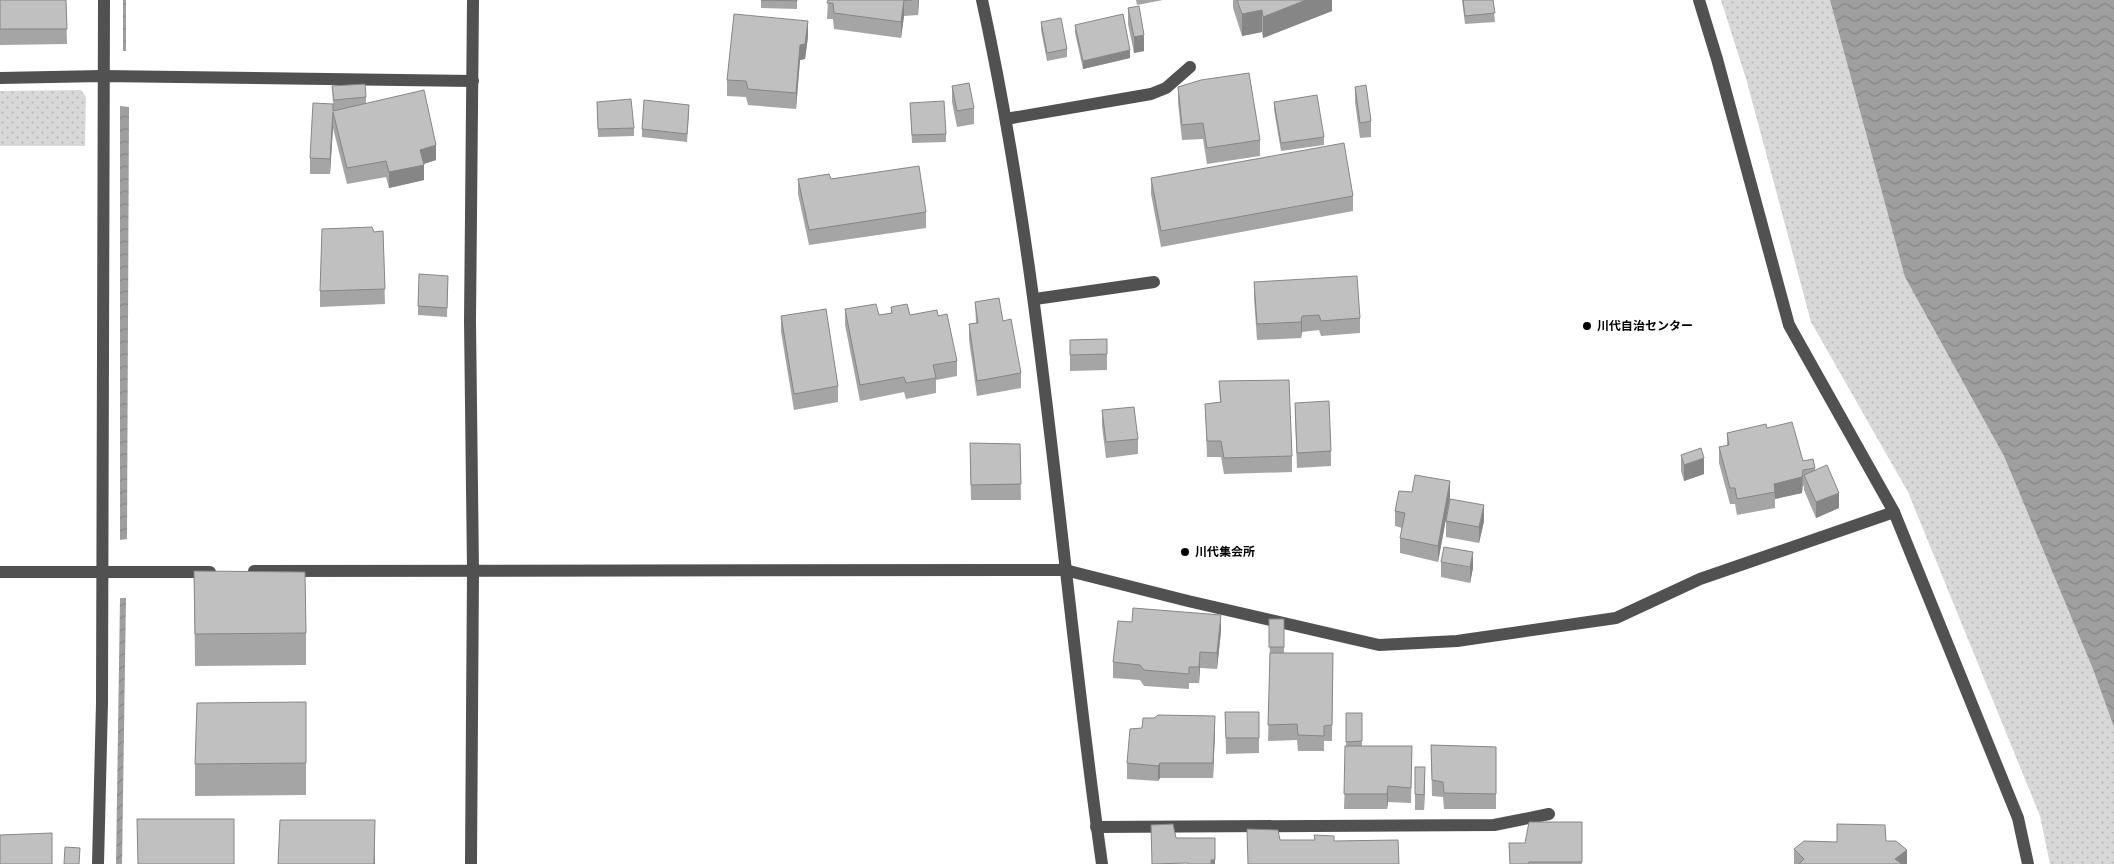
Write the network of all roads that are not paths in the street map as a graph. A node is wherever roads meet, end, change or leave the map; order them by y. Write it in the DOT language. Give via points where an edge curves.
graph roads {
  1 [pos="104,0"];
  2 [pos="473,0"];
  3 [pos="982,0"];
  4 [pos="1699,0"];
  5 [pos="1190,67"];
  6 [pos="102,76"];
  7 [pos="0,78"];
  8 [pos="473,81"];
  9 [pos="1006,119"];
  10 [pos="1154,282"];
  11 [pos="1035,299"];
  12 [pos="1894,512"];
  13 [pos="473,570"];
  14 [pos="1065,570"];
  15 [pos="0,572"];
  16 [pos="103,572"];
  17 [pos="223,572"];
  18 [pos="243,572"];
  19 [pos="1549,814"];
  20 [pos="1096,827"];
  21 [pos="98,864"];
  22 [pos="471,864"];
  23 [pos="1102,864"];
  24 [pos="2028,864"];
  1 -- 6 [label="street"];
  2 -- 8 [label="street"];
  3 -- 9 [label="street"];
  4 -- 12 [label="street" via="1789,325"];
  5 -- 9 [label="street" via="1166,88 1151,94"];
  6 -- 7 [label="street"];
  6 -- 8 [label="street"];
  6 -- 16 [label="street"];
  8 -- 13 [label="street" via="470,321"];
  9 -- 11 [label="street"];
  10 -- 11 [label="street"];
  11 -- 14 [label="street"];
  12 -- 14 [label="street" via="1700,579 1616,618 1457,641 1379,645"];
  12 -- 24 [label="street" via="2018,818"];
  13 -- 14 [label="street"];
  13 -- 18 [label="street"];
  13 -- 22 [label="street"];
  14 -- 20 [label="street"];
  15 -- 16 [label="street"];
  16 -- 17 [label="street"];
  16 -- 21 [label="street"];
  19 -- 20 [label="street" via="1494,825"];
  20 -- 23 [label="street"];
}
